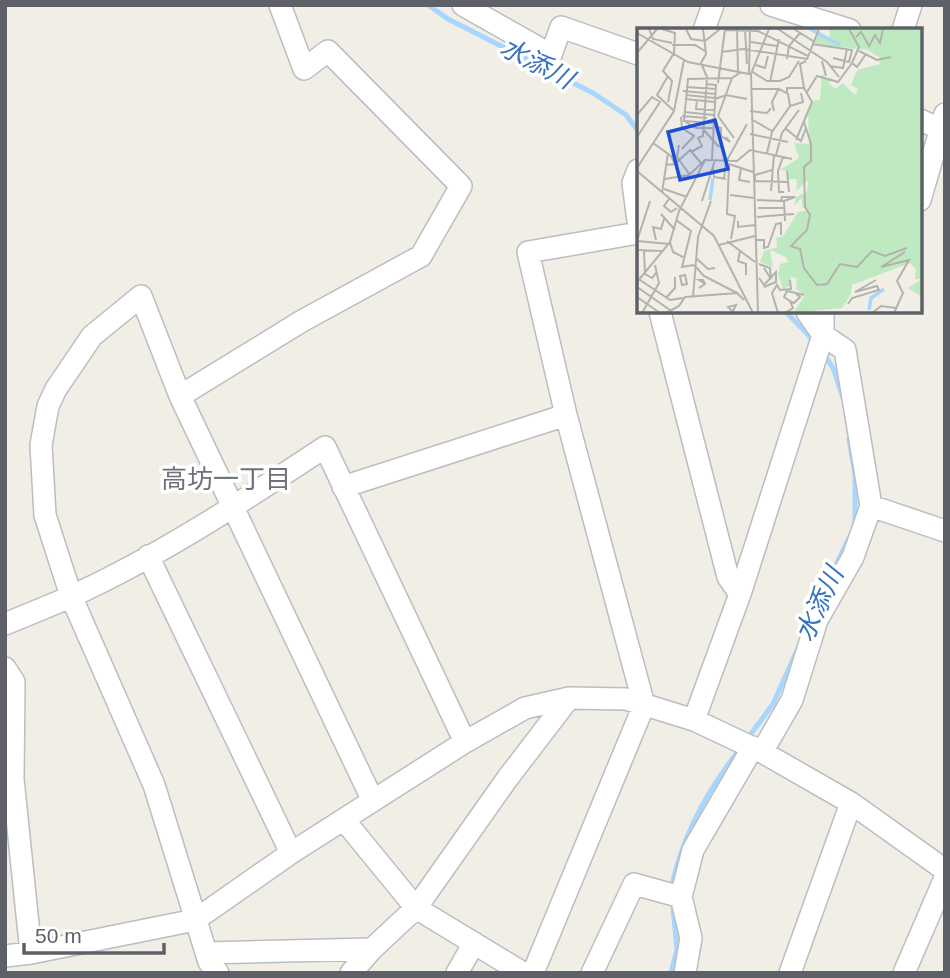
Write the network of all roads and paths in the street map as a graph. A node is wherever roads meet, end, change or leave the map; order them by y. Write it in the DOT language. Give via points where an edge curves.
graph roads {
  1 [pos="280,5"];
  2 [pos="463,5"];
  3 [pos="713,5"];
  4 [pos="771,5"];
  5 [pos="911,5"];
  6 [pos="705,28"];
  7 [pos="844,28"];
  8 [pos="904,28"];
  9 [pos="637,53"];
  10 [pos="922,120"];
  11 [pos="943,125"];
  12 [pos="637,174"];
  13 [pos="922,193"];
  14 [pos="637,208"];
  15 [pos="637,233"];
  16 [pos="660,313"];
  17 [pos="808,313"];
  18 [pos="823,313"];
  19 [pos="823,335"];
  20 [pos="180,396"];
  21 [pos="566,415"];
  22 [pos="343,487"];
  23 [pos="871,506"];
  24 [pos="233,507"];
  25 [pos="945,531"];
  26 [pos="148,556"];
  27 [pos="740,594"];
  28 [pos="71,596"];
  29 [pos="5,624"];
  30 [pos="5,668"];
  31 [pos="569,698"];
  32 [pos="644,705"];
  33 [pos="694,720"];
  34 [pos="466,742"];
  35 [pos="757,750"];
  36 [pos="373,802"];
  37 [pos="851,803"];
  38 [pos="344,820"];
  39 [pos="291,853"];
  40 [pos="945,870"];
  41 [pos="945,878"];
  42 [pos="681,897"];
  43 [pos="416,908"];
  44 [pos="195,920"];
  45 [pos="474,943"];
  46 [pos="372,949"];
  47 [pos="31,953"];
  48 [pos="207,953"];
  49 [pos="5,956"];
  50 [pos="218,973"];
  51 [pos="352,973"];
  52 [pos="457,973"];
  53 [pos="523,973"];
  54 [pos="533,973"];
  55 [pos="592,973"];
  56 [pos="685,973"];
  57 [pos="790,973"];
  58 [pos="904,973"];
  1 -- 20 [label="street" via="304,69 328,51 461,186 421,256 302,321"];
  2 -- 9 [label="street" via="551,55 561,27"];
  3 -- 6 [label="street"];
  4 -- 7 [label="street"];
  5 -- 8 [label="street"];
  10 -- 11 [label="street"];
  11 -- 13 [label="street"];
  12 -- 14 [label="street" via="633,183"];
  15 -- 21 [label="street" via="528,252"];
  16 -- 27 [label="street" via="728,577"];
  17 -- 19 [label="street"];
  18 -- 19 [label="street"];
  19 -- 23 [label="street" via="845,351"];
  19 -- 27 [label="street"];
  20 -- 24 [label="street"];
  20 -- 28 [label="street" via="141,296 92,336 55,389 41,445 45,514"];
  21 -- 22 [label="street"];
  21 -- 32 [label="street"];
  22 -- 24 [label="street" via="325,447"];
  22 -- 34 [label="street"];
  23 -- 25 [label="street"];
  23 -- 35 [label="street" via="853,557 817,620 792,700"];
  24 -- 26 [label="street"];
  24 -- 36 [label="street"];
  26 -- 28 [label="street"];
  26 -- 39 [label="street"];
  27 -- 33 [label="street"];
  28 -- 29 [label="street"];
  28 -- 44 [label="street" via="154,785"];
  30 -- 47 [label="street" via="14,682 13,779"];
  31 -- 32 [label="street" via="622,699"];
  31 -- 34 [label="street" via="525,708"];
  31 -- 43 [label="street"];
  32 -- 33 [label="street"];
  32 -- 54 [label="street"];
  33 -- 35 [label="street"];
  34 -- 36 [label="street"];
  35 -- 37 [label="street"];
  35 -- 42 [label="street" via="693,850"];
  36 -- 38 [label="street"];
  37 -- 40 [label="street"];
  37 -- 57 [label="street"];
  38 -- 39 [label="street"];
  38 -- 43 [label="street"];
  39 -- 44 [label="street"];
  41 -- 58 [label="street"];
  42 -- 55 [label="street" via="634,884"];
  42 -- 56 [label="street" via="691,937"];
  43 -- 45 [label="street"];
  43 -- 46 [label="street"];
  44 -- 47 [label="street"];
  44 -- 48 [label="street"];
  45 -- 52 [label="street"];
  45 -- 53 [label="street"];
  46 -- 48 [label="street"];
  46 -- 51 [label="street"];
  47 -- 49 [label="street"];
  48 -- 50 [label="street"];
}
